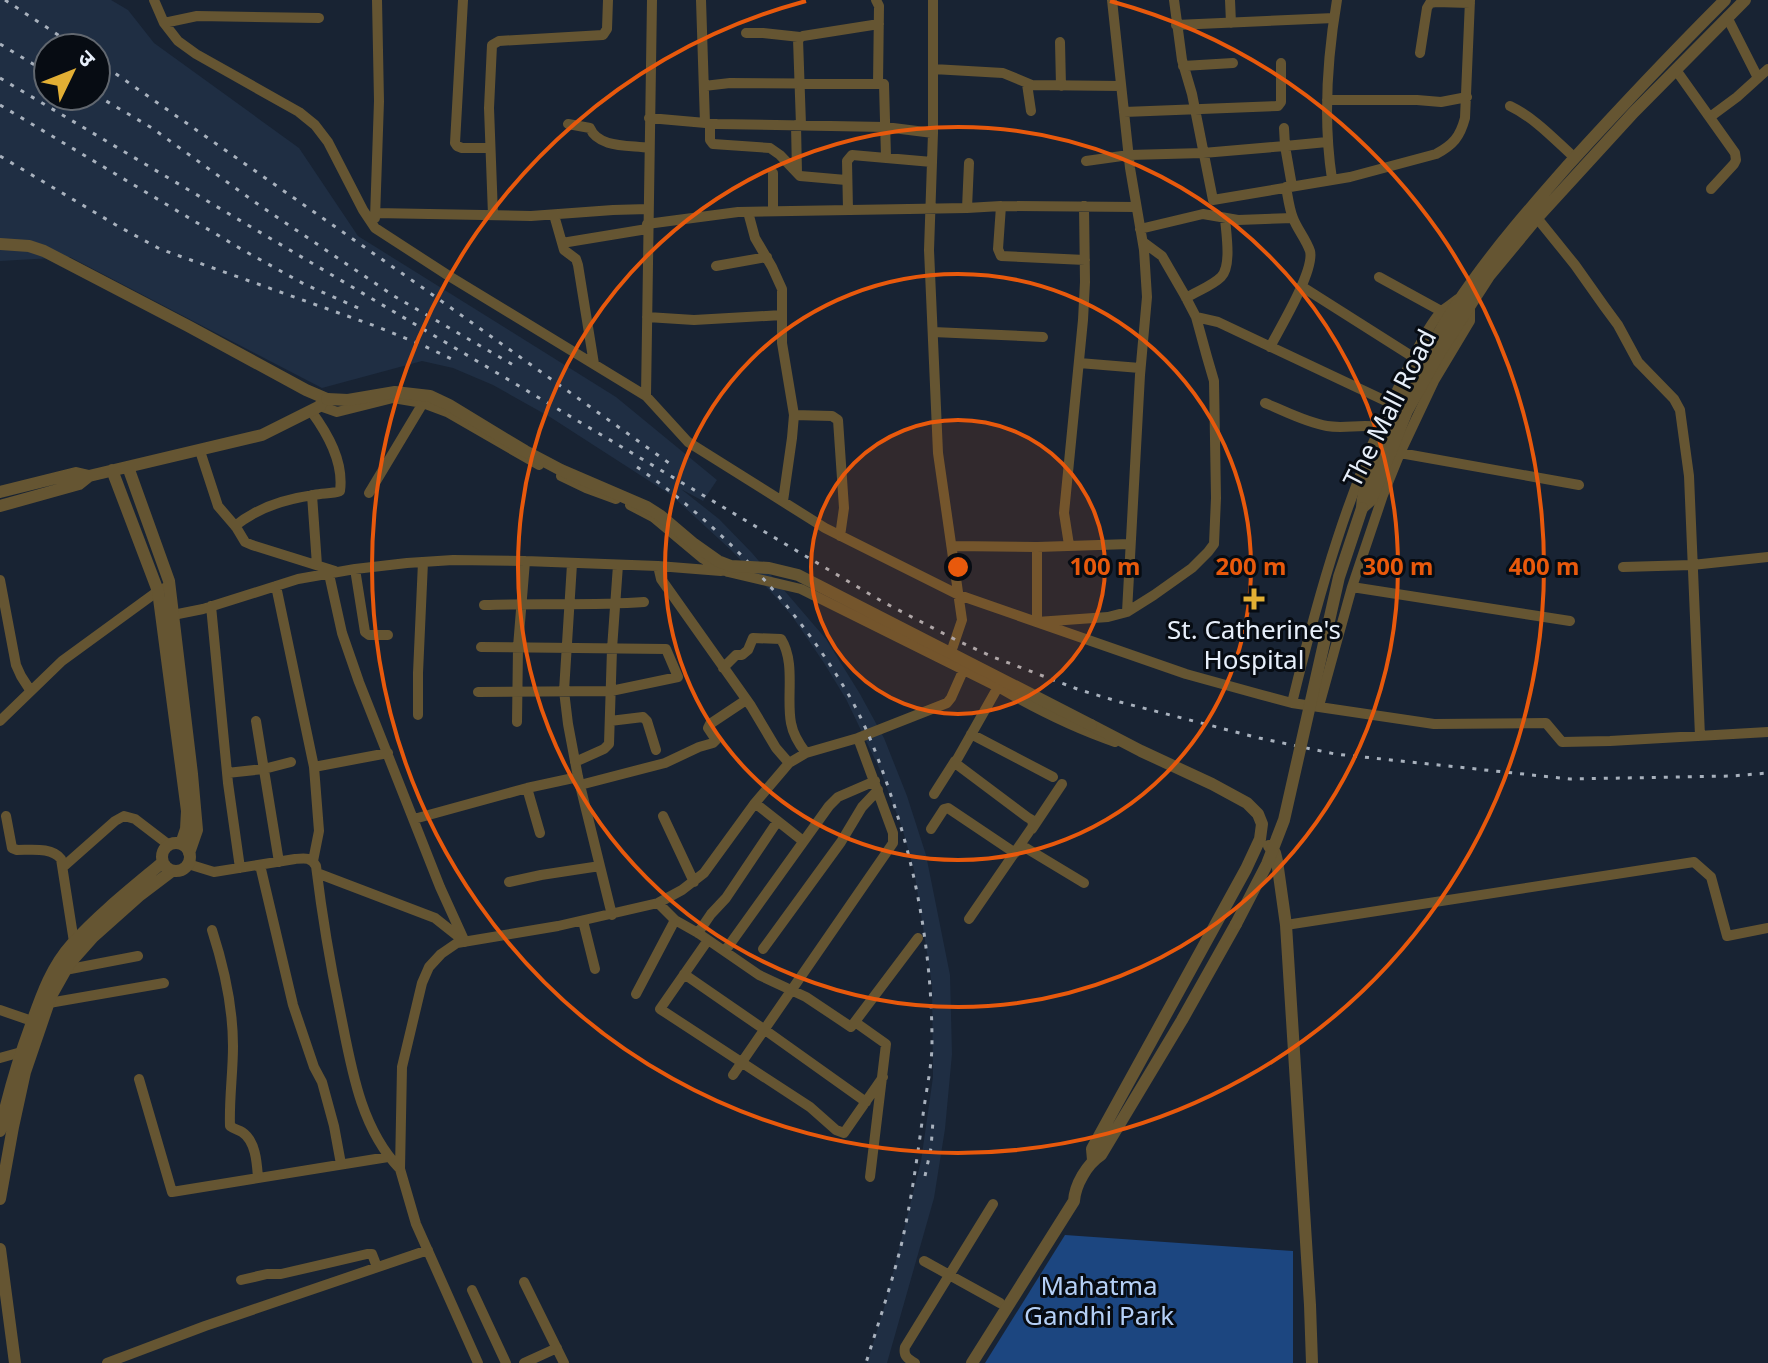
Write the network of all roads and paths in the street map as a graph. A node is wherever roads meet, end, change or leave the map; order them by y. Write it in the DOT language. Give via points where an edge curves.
graph roads {
  1 [pos="154,0"];
  2 [pos="377,0"];
  3 [pos="463,0"];
  4 [pos="608,0"];
  5 [pos="652,0"];
  6 [pos="701,0"];
  7 [pos="876,0"];
  8 [pos="933,0"];
  9 [pos="1112,0"];
  10 [pos="1174,0"];
  11 [pos="1230,0"];
  12 [pos="1337,0"];
  13 [pos="1725,0"];
  14 [pos="1745,0"];
  15 [pos="1470,2"];
  16 [pos="1727,17"];
  17 [pos="319,18"];
  18 [pos="1334,18"];
  19 [pos="164,23"];
  20 [pos="1231,23"];
  21 [pos="879,24"];
  22 [pos="1176,25"];
  23 [pos="746,33"];
  24 [pos="800,37"];
  25 [pos="1060,42"];
  26 [pos="1420,53"];
  27 [pos="1233,63"];
  28 [pos="1281,63"];
  29 [pos="1183,66"];
  30 [pos="933,69"];
  31 [pos="1768,69"];
  32 [pos="1676,70"];
  33 [pos="1758,78"];
  34 [pos="799,83"];
  35 [pos="878,84"];
  36 [pos="1027,84"];
  37 [pos="704,86"];
  38 [pos="1061,86"];
  39 [pos="1121,86"];
  40 [pos="1467,97"];
  41 [pos="1327,100"];
  42 [pos="1510,106"];
  43 [pos="1193,109"];
  44 [pos="1031,111"];
  45 [pos="1124,112"];
  46 [pos="1710,117"];
  47 [pos="649,118"];
  48 [pos="708,123"];
  49 [pos="568,124"];
  50 [pos="798,125"];
  51 [pos="885,127"];
  52 [pos="1284,128"];
  53 [pos="933,133"];
  54 [pos="1327,142"];
  55 [pos="1285,146"];
  56 [pos="490,148"];
  57 [pos="649,148"];
  58 [pos="1203,153"];
  59 [pos="1129,155"];
  60 [pos="886,157"];
  61 [pos="1575,158"];
  62 [pos="1086,161"];
  63 [pos="932,162"];
  64 [pos="969,163"];
  65 [pos="773,173"];
  66 [pos="797,173"];
  67 [pos="1332,179"];
  68 [pos="846,180"];
  69 [pos="1289,186"];
  70 [pos="1711,189"];
  71 [pos="1001,206"];
  72 [pos="1084,206"];
  73 [pos="1136,207"];
  74 [pos="967,208"];
  75 [pos="648,209"];
  76 [pos="930,209"];
  77 [pos="848,210"];
  78 [pos="773,211"];
  79 [pos="748,212"];
  80 [pos="375,213"];
  81 [pos="493,215"];
  82 [pos="554,215"];
  83 [pos="1225,218"];
  84 [pos="1293,218"];
  85 [pos="1537,218"];
  86 [pos="647,226"];
  87 [pos="375,228"];
  88 [pos="1140,229"];
  89 [pos="1143,242"];
  90 [pos="562,243"];
  91 [pos="0,244"];
  92 [pos="767,257"];
  93 [pos="1085,260"];
  94 [pos="716,266"];
  95 [pos="1379,277"];
  96 [pos="1301,286"];
  97 [pos="1186,298"];
  98 [pos="1466,300"];
  99 [pos="782,315"];
  100 [pos="1450,315"];
  101 [pos="647,317"];
  102 [pos="1196,317"];
  103 [pos="933,332"];
  104 [pos="1043,337"];
  105 [pos="1270,347"];
  106 [pos="1413,357"];
  107 [pos="1079,363"];
  108 [pos="594,364"];
  109 [pos="1140,368"];
  110 [pos="646,396"];
  111 [pos="423,403"];
  112 [pos="1265,403"];
  113 [pos="1390,403"];
  114 [pos="320,404"];
  115 [pos="794,415"];
  116 [pos="1379,427"];
  117 [pos="200,451"];
  118 [pos="1400,453"];
  119 [pos="128,467"];
  120 [pos="112,470"];
  121 [pos="89,476"];
  122 [pos="1579,485"];
  123 [pos="0,492"];
  124 [pos="369,493"];
  125 [pos="312,495"];
  126 [pos="783,501"];
  127 [pos="0,506"];
  128 [pos="235,526"];
  129 [pos="840,536"];
  130 [pos="1130,544"];
  131 [pos="1069,545"];
  132 [pos="952,546"];
  133 [pos="1037,547"];
  134 [pos="1768,557"];
  135 [pos="525,561"];
  136 [pos="423,562"];
  137 [pos="572,564"];
  138 [pos="317,565"];
  139 [pos="618,565"];
  140 [pos="1692,565"];
  141 [pos="658,566"];
  142 [pos="1623,567"];
  143 [pos="355,569"];
  144 [pos="728,572"];
  145 [pos="334,573"];
  146 [pos="0,580"];
  147 [pos="276,586"];
  148 [pos="1352,587"];
  149 [pos="163,588"];
  150 [pos="959,595"];
  151 [pos="644,602"];
  152 [pos="569,603"];
  153 [pos="521,604"];
  154 [pos="615,604"];
  155 [pos="484,605"];
  156 [pos="211,606"];
  157 [pos="1127,612"];
  158 [pos="168,616"];
  159 [pos="0,620"];
  160 [pos="1570,621"];
  161 [pos="1037,622"];
  162 [pos="11,630"];
  163 [pos="388,635"];
  164 [pos="481,647"];
  165 [pos="518,647"];
  166 [pos="566,648"];
  167 [pos="612,649"];
  168 [pos="947,662"];
  169 [pos="723,668"];
  170 [pos="963,671"];
  171 [pos="998,687"];
  172 [pos="30,690"];
  173 [pos="517,691"];
  174 [pos="564,691"];
  175 [pos="611,691"];
  176 [pos="478,692"];
  177 [pos="746,700"];
  178 [pos="1292,703"];
  179 [pos="1319,706"];
  180 [pos="418,715"];
  181 [pos="0,721"];
  182 [pos="256,721"];
  183 [pos="610,721"];
  184 [pos="517,722"];
  185 [pos="1768,732"];
  186 [pos="971,734"];
  187 [pos="1700,736"];
  188 [pos="858,738"];
  189 [pos="656,750"];
  190 [pos="1141,751"];
  191 [pos="388,753"];
  192 [pos="806,753"];
  193 [pos="955,761"];
  194 [pos="291,762"];
  195 [pos="575,762"];
  196 [pos="789,763"];
  197 [pos="314,767"];
  198 [pos="264,769"];
  199 [pos="227,773"];
  200 [pos="579,781"];
  201 [pos="877,786"];
  202 [pos="527,788"];
  203 [pos="934,794"];
  204 [pos="755,803"];
  205 [pos="6,816"];
  206 [pos="663,816"];
  207 [pos="414,819"];
  208 [pos="777,822"];
  209 [pos="931,829"];
  210 [pos="1031,830"];
  211 [pos="540,833"];
  212 [pos="1260,839"];
  213 [pos="803,841"];
  214 [pos="1018,849"];
  215 [pos="182,851"];
  216 [pos="313,861"];
  217 [pos="279,862"];
  218 [pos="260,865"];
  219 [pos="168,866"];
  220 [pos="600,866"];
  221 [pos="63,867"];
  222 [pos="240,868"];
  223 [pos="317,873"];
  224 [pos="509,882"];
  225 [pos="694,882"];
  226 [pos="1084,883"];
  227 [pos="658,903"];
  228 [pos="612,915"];
  229 [pos="969,919"];
  230 [pos="675,920"];
  231 [pos="583,921"];
  232 [pos="1286,925"];
  233 [pos="1768,928"];
  234 [pos="212,930"];
  235 [pos="703,937"];
  236 [pos="918,938"];
  237 [pos="74,942"];
  238 [pos="465,942"];
  239 [pos="763,949"];
  240 [pos="725,951"];
  241 [pos="138,956"];
  242 [pos="595,969"];
  243 [pos="65,970"];
  244 [pos="684,974"];
  245 [pos="164,983"];
  246 [pos="793,990"];
  247 [pos="636,994"];
  248 [pos="49,1003"];
  249 [pos="0,1010"];
  250 [pos="32,1021"];
  251 [pos="855,1022"];
  252 [pos="765,1030"];
  253 [pos="27,1050"];
  254 [pos="0,1058"];
  255 [pos="742,1063"];
  256 [pos="733,1075"];
  257 [pos="883,1077"];
  258 [pos="139,1079"];
  259 [pos="866,1102"];
  260 [pos="0,1131"];
  261 [pos="388,1157"];
  262 [pos="1093,1160"];
  263 [pos="341,1164"];
  264 [pos="400,1169"];
  265 [pos="870,1177"];
  266 [pos="258,1178"];
  267 [pos="1075,1192"];
  268 [pos="0,1199"];
  269 [pos="993,1204"];
  270 [pos="0,1249"];
  271 [pos="428,1250"];
  272 [pos="924,1261"];
  273 [pos="377,1267"];
  274 [pos="949,1275"];
  275 [pos="241,1280"];
  276 [pos="524,1282"];
  277 [pos="472,1290"];
  278 [pos="1000,1303"];
  279 [pos="557,1348"];
  280 [pos="15,1363"];
  281 [pos="107,1363"];
  282 [pos="478,1363"];
  283 [pos="506,1363"];
  284 [pos="524,1363"];
  285 [pos="564,1363"];
  286 [pos="915,1363"];
  287 [pos="962,1363"];
  288 [pos="972,1363"];
  289 [pos="1312,1363"];
  1 -- 19 [label="street"];
  2 -- 80 [label="street"];
  3 -- 56 [label="street" via="455,143"];
  4 -- 56 [label="street" via="605,34 493,43"];
  5 -- 47 [label="street"];
  6 -- 37 [label="street"];
  7 -- 21 [label="street"];
  8 -- 30 [label="street"];
  9 -- 39 [label="street"];
  10 -- 22 [label="street"];
  11 -- 20 [label="street"];
  12 -- 18 [label="street"];
  13 -- 61 [label="street, The Mall Road"];
  14 -- 16 [label="street, The Mall Road"];
  15 -- 26 [label="street" via="1430,3"];
  15 -- 40 [label="street"];
  16 -- 32 [label="street, The Mall Road"];
  16 -- 33 [label="street"];
  17 -- 19 [label="street" via="197,16"];
  18 -- 20 [label="street"];
  18 -- 41 [label="street"];
  19 -- 87 [label="street" via="196,54 315,125"];
  20 -- 22 [label="street"];
  21 -- 24 [label="street"];
  21 -- 35 [label="street"];
  22 -- 29 [label="street"];
  23 -- 24 [label="street"];
  24 -- 34 [label="street"];
  25 -- 38 [label="street"];
  27 -- 29 [label="street"];
  28 -- 43 [label="street" via="1278,106"];
  29 -- 43 [label="street"];
  30 -- 36 [label="street" via="1003,73"];
  30 -- 53 [label="street"];
  31 -- 33 [label="street"];
  32 -- 46 [label="street"];
  32 -- 85 [label="street, The Mall Road"];
  33 -- 46 [label="street"];
  34 -- 35 [label="street"];
  34 -- 37 [label="street"];
  34 -- 50 [label="street"];
  35 -- 51 [label="street" via="884,84"];
  36 -- 38 [label="street"];
  36 -- 44 [label="street"];
  37 -- 48 [label="street"];
  38 -- 39 [label="street"];
  39 -- 45 [label="street"];
  40 -- 41 [label="street" via="1441,102"];
  40 -- 67 [label="street" via="1462,131 1448,148"];
  41 -- 54 [label="street"];
  42 -- 61 [label="street"];
  43 -- 45 [label="street"];
  43 -- 58 [label="street"];
  45 -- 59 [label="street"];
  46 -- 70 [label="street" via="1736,160"];
  47 -- 48 [label="street"];
  47 -- 57 [label="street"];
  48 -- 50 [label="street"];
  48 -- 66 [label="street" via="713,144 770,148"];
  49 -- 57 [label="street" via="590,128 604,143"];
  50 -- 51 [label="street"];
  50 -- 66 [label="street"];
  51 -- 53 [label="street"];
  51 -- 60 [label="street"];
  52 -- 55 [label="street"];
  53 -- 63 [label="street"];
  54 -- 55 [label="street"];
  54 -- 67 [label="street"];
  55 -- 58 [label="street"];
  55 -- 69 [label="street"];
  56 -- 81 [label="street"];
  57 -- 75 [label="street"];
  58 -- 59 [label="street"];
  58 -- 69 [label="street" via="1213,200"];
  59 -- 62 [label="street"];
  59 -- 73 [label="street"];
  60 -- 63 [label="street"];
  60 -- 68 [label="street" via="852,155"];
  61 -- 98 [label="street, The Mall Road" via="1502,242"];
  63 -- 76 [label="street"];
  64 -- 74 [label="street"];
  65 -- 78 [label="street"];
  66 -- 68 [label="street"];
  67 -- 69 [label="street"];
  68 -- 77 [label="street"];
  69 -- 84 [label="street"];
  71 -- 72 [label="street"];
  71 -- 74 [label="street"];
  71 -- 93 [label="street" via="1001,256"];
  72 -- 73 [label="street"];
  72 -- 93 [label="street"];
  73 -- 88 [label="street"];
  74 -- 76 [label="street"];
  75 -- 82 [label="street"];
  75 -- 86 [label="street"];
  76 -- 77 [label="street"];
  76 -- 103 [label="street"];
  77 -- 78 [label="street"];
  78 -- 79 [label="street"];
  79 -- 86 [label="street"];
  79 -- 92 [label="street"];
  80 -- 81 [label="street"];
  80 -- 87 [label="street"];
  81 -- 82 [label="street"];
  82 -- 90 [label="street"];
  83 -- 84 [label="street"];
  83 -- 88 [label="street" via="1203,214"];
  83 -- 97 [label="street" via="1225,272"];
  84 -- 96 [label="street" via="1311,258"];
  85 -- 98 [label="street, The Mall Road"];
  85 -- 140 [label="street" via="1618,325 1638,362 1680,410"];
  86 -- 90 [label="street"];
  86 -- 101 [label="street"];
  87 -- 108 [label="street"];
  88 -- 89 [label="street"];
  89 -- 97 [label="street" via="1162,256"];
  89 -- 109 [label="street" via="1147,297"];
  90 -- 108 [label="street" via="578,262"];
  91 -- 114 [label="street" via="44,251 306,390"];
  92 -- 94 [label="street"];
  92 -- 99 [label="street" via="782,289"];
  93 -- 107 [label="street"];
  95 -- 100 [label="street"];
  96 -- 105 [label="street"];
  96 -- 106 [label="street"];
  97 -- 102 [label="street"];
  98 -- 100 [label="street, The Mall Road"];
  98 -- 100 [label="street"];
  98 -- 118 [label="street" via="1470,321"];
  99 -- 101 [label="street"];
  99 -- 115 [label="street"];
  100 -- 106 [label="street"];
  100 -- 262 [label="street, The Mall Road, bridge" via="1371,500 1362,508 1339,577 1284,820 1267,864 1182,1020 1107,1146"];
  101 -- 110 [label="street"];
  102 -- 105 [label="street"];
  102 -- 157 [label="street" via="1214,381 1214,544 1192,568"];
  103 -- 104 [label="street"];
  103 -- 132 [label="street" via="938,453"];
  105 -- 113 [label="street"];
  106 -- 113 [label="street"];
  107 -- 109 [label="street"];
  107 -- 131 [label="street" via="1064,513"];
  108 -- 110 [label="street"];
  109 -- 130 [label="street"];
  110 -- 126 [label="street" via="688,442"];
  111 -- 114 [label="street" via="393,398 337,412"];
  111 -- 124 [label="street"];
  111 -- 144 [label="street" via="653,517 702,558"];
  112 -- 116 [label="street" via="1326,425"];
  113 -- 116 [label="street"];
  114 -- 117 [label="street" via="262,435"];
  114 -- 125 [label="street" via="341,488"];
  114 -- 190 [label="street, bridge" via="395,392 430,396 561,470 647,507 718,561 805,578"];
  115 -- 126 [label="street"];
  115 -- 129 [label="street" via="838,420 844,508"];
  116 -- 178 [label="street" via="1325,575"];
  117 -- 119 [label="street"];
  117 -- 128 [label="street" via="215,500"];
  118 -- 122 [label="street"];
  118 -- 148 [label="street"];
  119 -- 120 [label="street"];
  119 -- 149 [label="street" via="160,553"];
  120 -- 121 [label="street"];
  120 -- 149 [label="street"];
  121 -- 123 [label="street" via="76,473"];
  121 -- 127 [label="street" via="79,484"];
  125 -- 128 [label="street" via="261,508"];
  125 -- 138 [label="street"];
  126 -- 129 [label="street"];
  128 -- 138 [label="street" via="248,544"];
  129 -- 150 [label="street"];
  130 -- 131 [label="street"];
  130 -- 157 [label="street"];
  131 -- 133 [label="street"];
  132 -- 133 [label="street"];
  132 -- 150 [label="street"];
  133 -- 161 [label="street"];
  134 -- 140 [label="street"];
  135 -- 136 [label="street"];
  135 -- 137 [label="street"];
  135 -- 153 [label="street"];
  136 -- 143 [label="street"];
  136 -- 180 [label="street"];
  137 -- 139 [label="street"];
  137 -- 152 [label="street"];
  138 -- 145 [label="street"];
  139 -- 141 [label="street"];
  139 -- 154 [label="street"];
  140 -- 142 [label="street"];
  140 -- 187 [label="street"];
  141 -- 144 [label="street"];
  141 -- 169 [label="street" via="661,579"];
  143 -- 145 [label="street"];
  143 -- 163 [label="street" via="365,632"];
  144 -- 168 [label="street" via="801,589"];
  145 -- 147 [label="street"];
  145 -- 191 [label="street" via="342,633"];
  146 -- 162 [label="street"];
  147 -- 156 [label="street"];
  147 -- 197 [label="street"];
  148 -- 160 [label="street"];
  148 -- 179 [label="street"];
  149 -- 158 [label="street"];
  149 -- 172 [label="street"];
  150 -- 161 [label="street"];
  150 -- 168 [label="street" via="962,620"];
  151 -- 154 [label="street"];
  152 -- 153 [label="street"];
  152 -- 154 [label="street"];
  152 -- 166 [label="street"];
  153 -- 155 [label="street"];
  153 -- 165 [label="street"];
  154 -- 167 [label="street"];
  156 -- 158 [label="street"];
  156 -- 199 [label="street"];
  157 -- 161 [label="street"];
  158 -- 215 [label="street" via="187,811"];
  159 -- 162 [label="street"];
  161 -- 178 [label="street" via="1186,674"];
  162 -- 172 [label="street" via="18,671"];
  164 -- 165 [label="street"];
  165 -- 166 [label="street"];
  165 -- 173 [label="street"];
  166 -- 167 [label="street"];
  166 -- 174 [label="street"];
  167 -- 175 [label="street"];
  167 -- 175 [label="street" via="666,649 678,677"];
  168 -- 170 [label="street"];
  169 -- 177 [label="street"];
  169 -- 192 [label="street" via="748,650 753,638 781,639 788,663 791,725"];
  170 -- 171 [label="street"];
  170 -- 188 [label="street" via="947,703"];
  171 -- 186 [label="street"];
  171 -- 190 [label="street" via="1087,733"];
  172 -- 181 [label="street"];
  173 -- 174 [label="street"];
  173 -- 176 [label="street"];
  173 -- 184 [label="street"];
  174 -- 175 [label="street"];
  174 -- 195 [label="street"];
  175 -- 183 [label="street"];
  177 -- 196 [label="street"];
  177 -- 200 [label="street" via="710,724 713,743 640,771"];
  178 -- 179 [label="street"];
  179 -- 187 [label="street" via="1434,724 1546,723 1562,742"];
  182 -- 198 [label="street"];
  183 -- 189 [label="street" via="643,717"];
  183 -- 195 [label="street" via="608,746"];
  185 -- 187 [label="street"];
  186 -- 193 [label="street"];
  186 -- 210 [label="street" via="1058,781"];
  188 -- 192 [label="street"];
  188 -- 201 [label="street"];
  190 -- 212 [label="street" via="1247,803 1262,824"];
  191 -- 197 [label="street"];
  191 -- 207 [label="street"];
  192 -- 196 [label="street"];
  193 -- 203 [label="street"];
  193 -- 210 [label="street" via="1032,820"];
  194 -- 198 [label="street"];
  195 -- 200 [label="street"];
  196 -- 204 [label="street"];
  197 -- 216 [label="street" via="319,831"];
  198 -- 199 [label="street"];
  198 -- 217 [label="street"];
  199 -- 222 [label="street"];
  200 -- 202 [label="street"];
  200 -- 220 [label="street"];
  201 -- 213 [label="street" via="838,797"];
  201 -- 239 [label="street"];
  201 -- 246 [label="street" via="893,843"];
  202 -- 207 [label="street"];
  202 -- 211 [label="street"];
  204 -- 208 [label="street"];
  204 -- 225 [label="street"];
  205 -- 221 [label="street" via="12,848 56,853"];
  206 -- 225 [label="street"];
  207 -- 238 [label="street"];
  208 -- 213 [label="street"];
  208 -- 235 [label="street" via="711,914"];
  209 -- 214 [label="street" via="948,808"];
  210 -- 214 [label="street"];
  212 -- 232 [label="street" via="1275,853"];
  212 -- 262 [label="street" via="1092,1149"];
  213 -- 240 [label="street"];
  214 -- 226 [label="street"];
  214 -- 229 [label="street"];
  215 -- 219 [label="street" via="180,871"];
  215 -- 219 [label="street" via="164,851"];
  215 -- 221 [label="street" via="124,816"];
  215 -- 222 [label="street" via="214,872"];
  216 -- 217 [label="street"];
  216 -- 223 [label="street"];
  217 -- 218 [label="street"];
  218 -- 222 [label="street"];
  218 -- 263 [label="street" via="293,1005 322,1082"];
  219 -- 237 [label="street" via="131,889"];
  219 -- 243 [label="street"];
  220 -- 224 [label="street"];
  220 -- 228 [label="street"];
  221 -- 237 [label="street"];
  223 -- 238 [label="street" via="435,918"];
  223 -- 261 [label="street" via="356,1087"];
  225 -- 227 [label="street"];
  227 -- 228 [label="street"];
  227 -- 230 [label="street"];
  228 -- 231 [label="street"];
  230 -- 235 [label="street"];
  230 -- 247 [label="street"];
  231 -- 238 [label="street"];
  231 -- 242 [label="street"];
  232 -- 233 [label="street" via="1694,862 1711,877 1727,936"];
  232 -- 289 [label="street"];
  234 -- 266 [label="street" via="230,998 230,1126 250,1143"];
  235 -- 240 [label="street"];
  235 -- 244 [label="street"];
  236 -- 251 [label="street"];
  237 -- 250 [label="street" via="44,988"];
  238 -- 264 [label="street" via="441,954 422,983 402,1067"];
  240 -- 246 [label="street"];
  241 -- 243 [label="street"];
  243 -- 248 [label="street"];
  244 -- 252 [label="street"];
  244 -- 255 [label="street" via="660,1009"];
  245 -- 248 [label="street"];
  246 -- 251 [label="street" via="851,1027"];
  246 -- 252 [label="street"];
  248 -- 253 [label="street"];
  249 -- 250 [label="street"];
  250 -- 253 [label="street"];
  251 -- 257 [label="street" via="886,1044"];
  252 -- 255 [label="street"];
  252 -- 259 [label="street"];
  253 -- 254 [label="street"];
  253 -- 260 [label="street" via="10,1084"];
  253 -- 268 [label="street"];
  255 -- 256 [label="street"];
  255 -- 259 [label="street" via="844,1133"];
  257 -- 259 [label="street"];
  257 -- 265 [label="street"];
  258 -- 266 [label="street" via="172,1192"];
  261 -- 263 [label="street"];
  261 -- 264 [label="street"];
  262 -- 267 [label="street"];
  263 -- 266 [label="street"];
  264 -- 271 [label="street"];
  267 -- 278 [label="street"];
  267 -- 288 [label="street"];
  269 -- 274 [label="street"];
  270 -- 280 [label="street"];
  271 -- 273 [label="street"];
  271 -- 282 [label="street"];
  272 -- 274 [label="street"];
  273 -- 275 [label="street" via="367,1254"];
  273 -- 281 [label="street"];
  274 -- 278 [label="street"];
  274 -- 286 [label="street" via="905,1347 905,1357"];
  276 -- 279 [label="street"];
  277 -- 283 [label="street"];
  278 -- 287 [label="street"];
  279 -- 284 [label="street"];
  279 -- 285 [label="street"];
}
